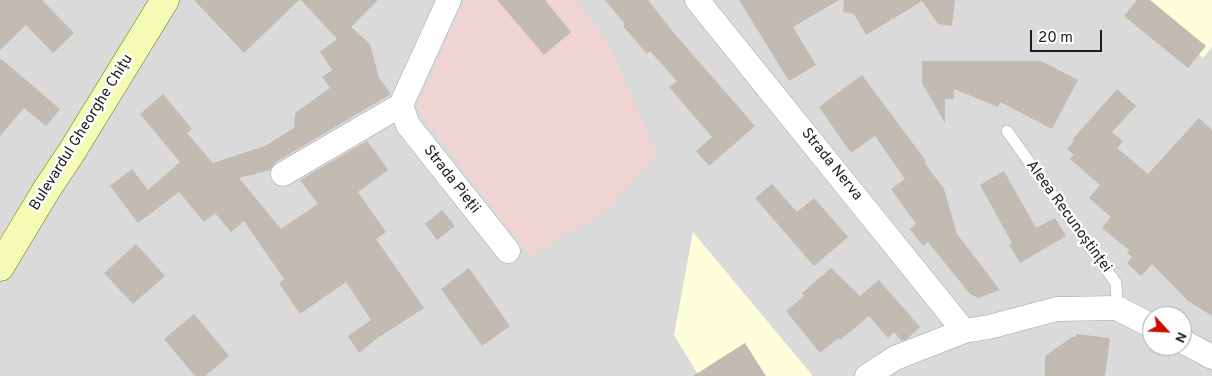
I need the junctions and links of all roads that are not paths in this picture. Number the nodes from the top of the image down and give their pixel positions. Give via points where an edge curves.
1 (165, 0) edge
2 (450, 0) edge
3 (697, 0) edge
4 (401, 105) junction
5 (1006, 131) dead end
6 (283, 174) dead end
7 (508, 251) dead end
8 (0, 267) edge
9 (1117, 308) junction
10 (1142, 321) edge
11 (964, 331) junction
12 (1192, 346) edge
13 (1212, 357) edge
14 (867, 376) edge

1 - 8 main road, Bulevardul Gheorghe Chițu
2 - 4 street
3 - 11 street, Strada Nerva
4 - 6 street
4 - 7 street, Strada Pieții via 408,125
5 - 9 lane, Aleea Recunoștinței via 1116,283
9 - 10 street
9 - 11 street via 1057,309
11 - 14 street via 895,358
12 - 13 street

